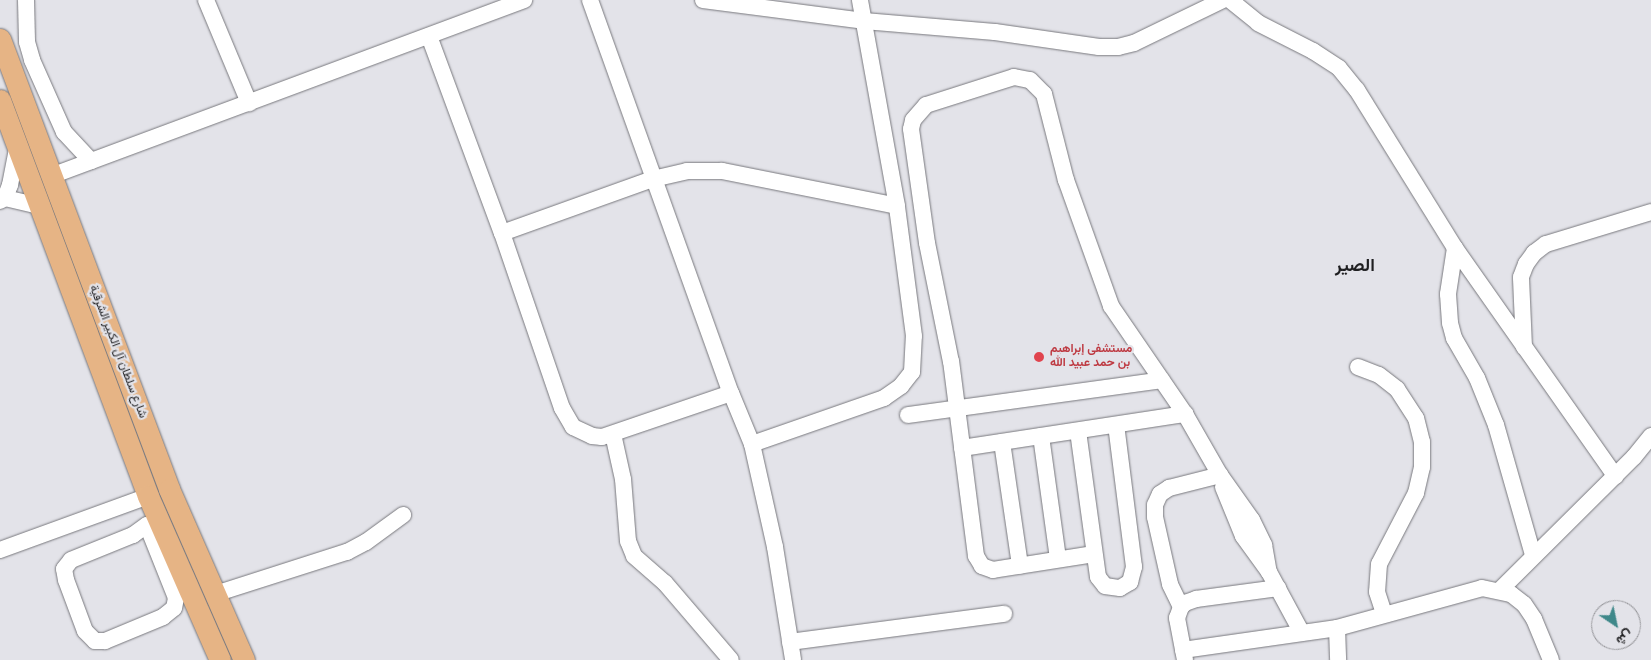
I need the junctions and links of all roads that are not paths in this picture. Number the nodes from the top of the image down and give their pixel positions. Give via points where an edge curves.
1 (26, 0) edge
2 (206, 0) edge
3 (524, 0) edge
4 (590, 0) edge
5 (703, 0) edge
6 (860, 0) edge
7 (1223, 0) edge
8 (1230, 0) edge
9 (864, 21) junction
10 (429, 36) junction
11 (0, 39) edge
12 (0, 100) edge
13 (249, 103) junction
14 (17, 145) junction
15 (92, 161) junction
16 (51, 176) junction
17 (653, 179) junction
18 (3, 200) edge
19 (40, 206) junction
20 (897, 206) junction
21 (1651, 212) edge
22 (502, 233) junction
23 (1455, 248) junction
24 (1524, 348) junction
25 (1358, 367) dead end
26 (1162, 380) junction
27 (731, 393) junction
28 (956, 408) junction
29 (1185, 414) junction
30 (908, 415) dead end
31 (1116, 425) junction
32 (1078, 430) junction
33 (613, 434) junction
34 (1041, 436) junction
35 (1651, 436) edge
36 (1002, 442) junction
37 (752, 444) junction
38 (962, 448) junction
39 (1220, 475) junction
40 (1615, 476) junction
41 (149, 509) junction
42 (403, 515) dead end
43 (0, 550) edge
44 (1094, 554) junction
45 (1533, 555) junction
46 (1058, 560) junction
47 (1020, 566) junction
48 (1278, 588) junction
49 (1499, 590) junction
50 (215, 594) junction
51 (1181, 607) junction
52 (1004, 614) dead end
53 (1384, 614) junction
54 (1337, 628) junction
55 (1302, 633) junction
56 (790, 642) junction
57 (1184, 655) edge
58 (220, 660) edge
59 (244, 660) edge
60 (731, 660) edge
61 (792, 660) edge
62 (1338, 660) edge
63 (1551, 660) edge

1 - 15 street via 27,42 32,60 64,132
2 - 13 street
3 - 10 street
4 - 17 street
5 - 9 street
6 - 9 street
7 - 9 street via 1157,34 1118,47
8 - 23 street via 1258,23 1339,68 1357,90
9 - 20 street
10 - 13 street
10 - 22 street
11 - 16 main road, شارع سلطان آل الكبير الشرقية
12 - 14 main road, شارع سلطان آل الكبير الشرقية
13 - 15 street
14 - 18 street via 14,172
14 - 19 main road, شارع سلطان آل الكبير الشرقية
15 - 16 street
16 - 50 main road, شارع سلطان آل الكبير الشرقية via 170,489
17 - 20 street via 687,171 722,171
17 - 22 street
17 - 27 street
18 - 19 street
19 - 41 main road, شارع سلطان آل الكبير الشرقية
20 - 37 street via 914,336 912,372 901,386 884,398
21 - 24 street via 1546,244 1534,253 1521,277
22 - 33 street via 566,418 572,427 592,436
23 - 24 street
23 - 45 street via 1448,294 1450,323 1454,338 1477,378 1496,425
24 - 40 street
25 - 53 street via 1379,375 1397,389 1416,418 1422,442 1422,467 1416,493 1379,564 1377,592
26 - 28 street
26 - 28 street via 1119,320 1105,294 1066,180 1044,94 1030,80 1014,77 926,106 913,120 911,129 926,243 947,340
26 - 29 street
27 - 33 street
27 - 37 street
28 - 30 street
28 - 38 street
29 - 31 street
29 - 39 street
31 - 32 street
31 - 44 street via 1134,567 1130,582 1120,588 1104,586 1098,577
32 - 34 street
32 - 44 street
33 - 60 street via 623,478 628,541 634,556 665,583
34 - 36 street
34 - 46 street
35 - 40 street
36 - 38 street
36 - 47 street
37 - 56 street via 775,547
38 - 47 street via 978,562 993,570
39 - 48 street via 1259,532 1269,572
39 - 51 street via 1169,488 1160,494 1155,504 1170,584
40 - 45 street
41 - 41 street via 133,535 71,560 64,569 85,631 95,641 168,615 174,608 176,598
41 - 43 street
41 - 58 main road, شارع سلطان آل الكبير الشرقية
42 - 50 street via 347,552
44 - 46 street
45 - 49 street
46 - 47 street
48 - 51 street via 1196,599
48 - 55 street
49 - 53 street via 1464,591
49 - 63 street via 1524,604
50 - 59 main road, شارع سلطان آل الكبير الشرقية
51 - 57 street via 1177,618
52 - 56 street
53 - 54 street
54 - 55 street
54 - 62 street
55 - 57 street
56 - 61 street

